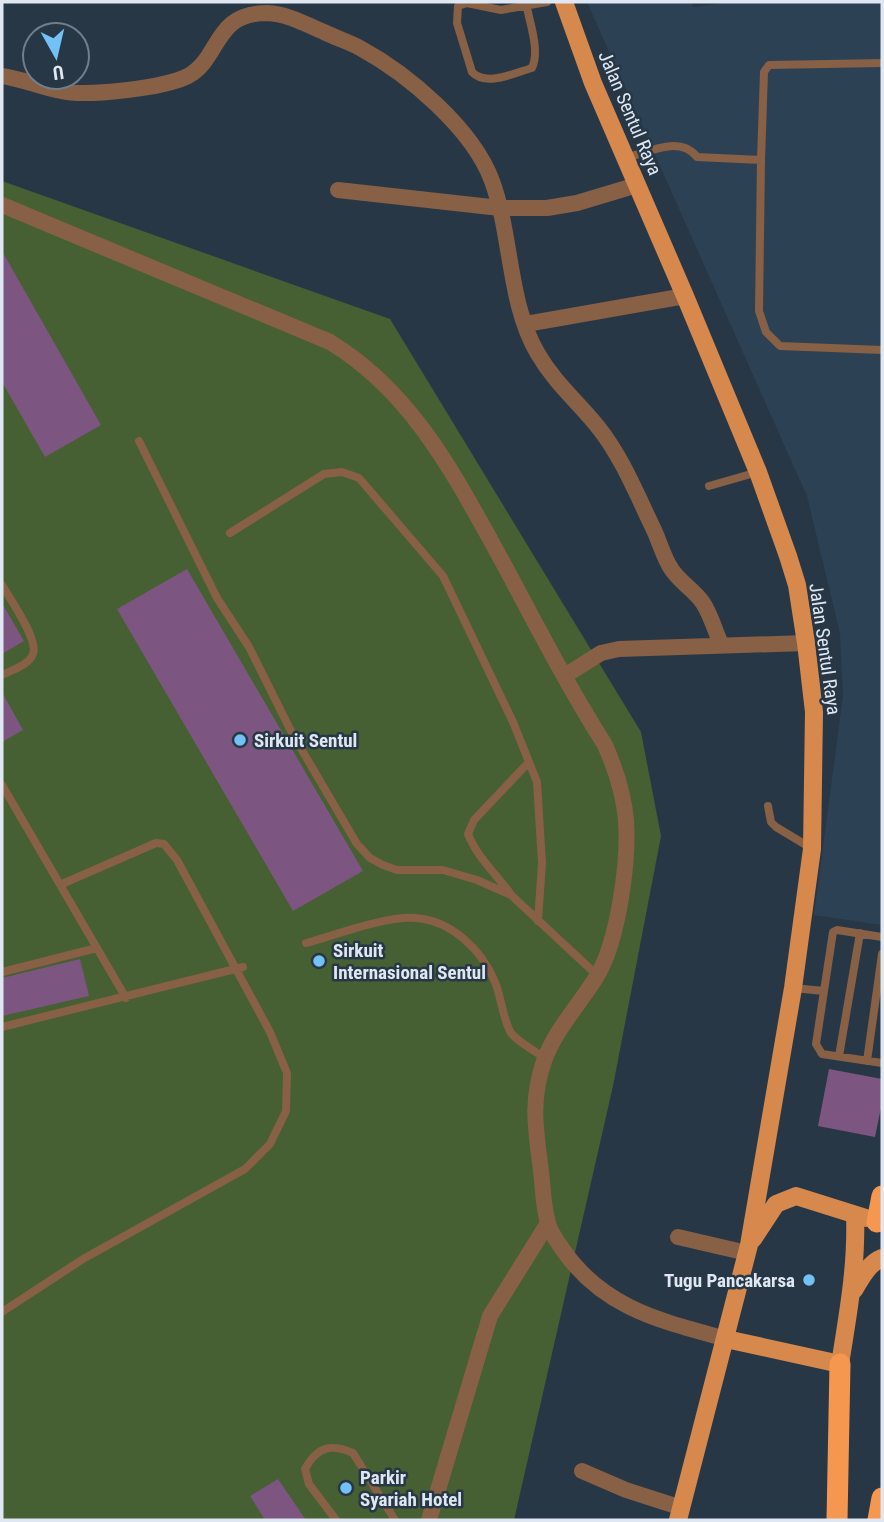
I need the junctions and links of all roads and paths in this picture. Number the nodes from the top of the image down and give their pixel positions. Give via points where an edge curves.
1 (547, 2) edge
2 (564, 2) edge
3 (527, 7) junction
4 (882, 63) edge
5 (2, 76) edge
6 (626, 158) junction
7 (761, 160) junction
8 (637, 185) junction
9 (338, 190) dead end
10 (2, 205) edge
11 (500, 208) junction
12 (685, 296) junction
13 (526, 324) junction
14 (882, 350) edge
15 (139, 441) dead end
16 (758, 472) junction
17 (709, 486) dead end
18 (230, 533) dead end
19 (2, 585) edge
20 (807, 643) junction
21 (721, 644) junction
22 (2, 675) edge
23 (566, 675) junction
24 (529, 762) junction
25 (2, 785) edge
26 (768, 806) dead end
27 (812, 849) junction
28 (62, 884) junction
29 (510, 895) junction
30 (538, 921) junction
31 (860, 933) junction
32 (882, 937) edge
33 (306, 943) dead end
34 (97, 948) junction
35 (882, 954) edge
36 (239, 968) junction
37 (2, 972) edge
38 (597, 976) junction
39 (793, 988) junction
40 (824, 991) junction
41 (126, 998) junction
42 (2, 1027) edge
43 (839, 1056) junction
44 (545, 1058) junction
45 (867, 1060) junction
46 (882, 1063) edge
47 (882, 1196) edge
48 (855, 1215) junction
49 (548, 1223) junction
50 (880, 1223) edge
51 (678, 1237) dead end
52 (748, 1249) junction
53 (882, 1258) edge
54 (851, 1297) junction
55 (2, 1312) edge
56 (726, 1339) junction
57 (840, 1364) junction
58 (582, 1471) dead end
59 (882, 1497) edge
60 (680, 1514) edge
61 (336, 1520) edge
62 (395, 1520) edge
63 (429, 1520) edge
64 (837, 1520) edge
65 (878, 1520) edge

1 - 3 lane
2 - 6 main road, Jalan Sentul Raya
3 - 3 lane via 501,10 458,5 457,23 477,78 488,80 532,68 535,52
4 - 7 lane via 769,65 764,72
5 - 11 street via 63,92 162,84 190,75 231,24 245,16 288,16 361,48 435,104 478,155
6 - 7 lane via 679,144 697,156
6 - 8 main road, Jalan Sentul Raya
7 - 14 lane via 759,311 766,332 780,346
8 - 11 street via 577,203
8 - 12 main road, Jalan Sentul Raya
9 - 11 street
10 - 23 street via 330,342 369,370 392,390 449,466
11 - 13 street
12 - 13 street
12 - 16 main road, Jalan Sentul Raya
13 - 21 street via 537,352 563,390 598,427 628,474 672,570 703,603
15 - 29 lane via 217,598 357,844 370,858 397,870 443,870
16 - 17 lane
16 - 20 main road, Jalan Sentul Raya via 797,585
18 - 24 lane via 324,474 342,472 359,478 443,576
19 - 22 lane via 32,638 34,650 21,667
20 - 21 street
20 - 27 main road, Jalan Sentul Raya via 815,748
21 - 23 street via 619,649 601,653
23 - 38 street via 617,771 626,823 620,905
24 - 29 lane via 474,820 468,834 474,850
24 - 30 lane via 537,782 542,863
25 - 28 lane
26 - 27 lane via 776,827
27 - 39 main road, Jalan Sentul Raya
28 - 34 lane
28 - 36 lane via 156,842 164,844
29 - 30 lane
30 - 38 lane
31 - 32 lane
31 - 40 lane via 833,932
31 - 43 lane
33 - 44 lane via 393,920 416,918 440,925 475,949 494,980 511,1033
34 - 37 lane
34 - 41 lane
35 - 45 lane
36 - 41 lane
36 - 55 lane via 287,1073 286,1111 270,1144 245,1169 83,1259
38 - 44 street
39 - 40 lane
39 - 52 main road, Jalan Sentul Raya
40 - 43 lane via 816,1044 822,1054
41 - 42 lane
43 - 45 lane
44 - 49 street via 535,1093
45 - 46 lane
47 - 50 highway
48 - 50 main road
48 - 52 main road via 796,1196 776,1204
48 - 54 main road
49 - 56 street via 571,1262 606,1294 654,1318
49 - 63 street via 490,1316
51 - 52 street
52 - 56 main road, Jalan Sentul Raya
53 - 54 main road via 862,1276
54 - 57 main road
56 - 57 main road
56 - 60 main road, Jalan Sentul Raya
57 - 64 highway
58 - 60 street
59 - 65 highway
61 - 62 lane via 309,1484 305,1469 313,1454 327,1448 353,1453

